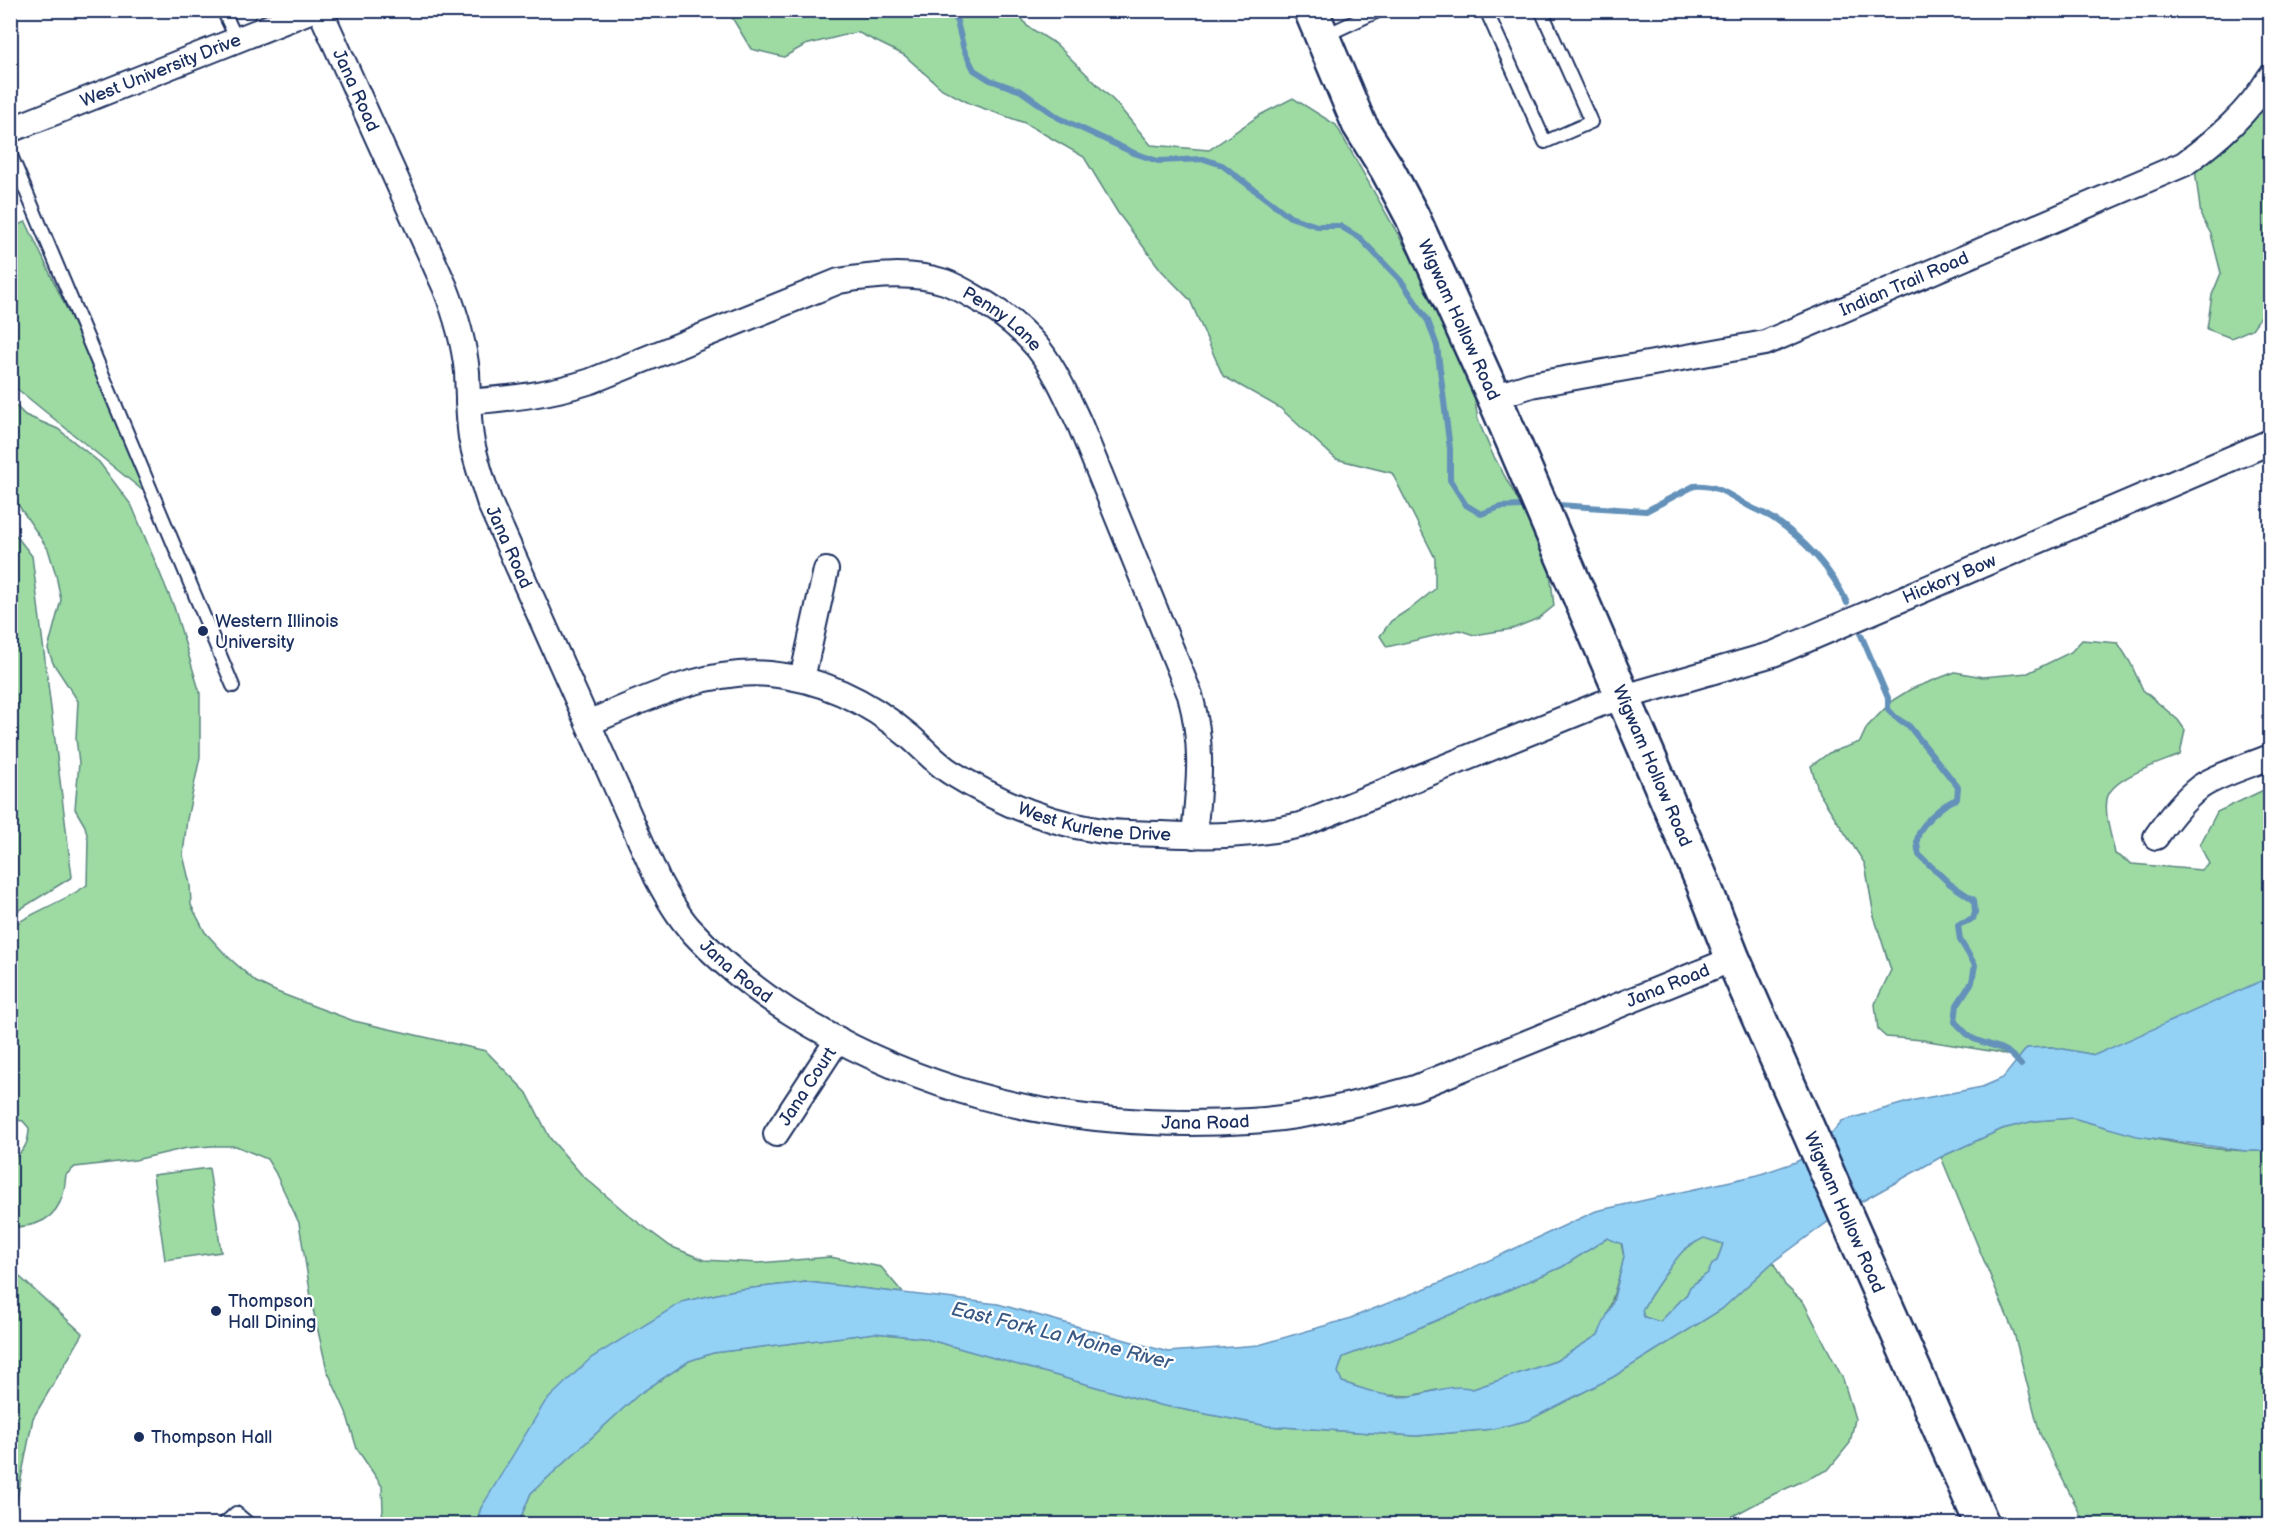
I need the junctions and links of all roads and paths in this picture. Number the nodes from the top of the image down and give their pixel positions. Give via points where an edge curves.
1 (223, 10) edge
2 (312, 10) edge
3 (320, 10) edge
4 (1380, 10) edge
5 (1486, 10) edge
6 (1541, 10) edge
7 (1317, 24) edge
8 (237, 40) junction
9 (2271, 77) edge
10 (10, 130) edge
11 (10, 153) edge
12 (1494, 397) junction
13 (468, 402) junction
14 (2271, 441) edge
15 (826, 570) dead end
16 (802, 679) junction
17 (233, 686) dead end
18 (1623, 699) junction
19 (588, 723) junction
20 (2271, 757) edge
21 (1194, 836) junction
22 (2156, 837) dead end
23 (1733, 959) junction
24 (838, 1039) junction
25 (776, 1134) dead end
26 (224, 1524) edge
27 (249, 1524) edge
28 (1982, 1524) edge

1 - 8 lane
2 - 8 street, West University Drive
3 - 13 street, Jana Road via 456,314 463,343
4 - 7 lane
5 - 6 lane via 1545,142 1591,123
7 - 12 street, Wigwam Hollow Road via 1359,124 1412,216
8 - 10 street, West University Drive
9 - 12 street, Indian Trail Road via 2238,119 2184,164 1766,343 1531,385
11 - 17 lane
12 - 18 street, Wigwam Hollow Road
13 - 19 street, Jana Road via 471,436 490,504
13 - 21 street, Penny Lane via 534,397 572,388 839,281 863,276 922,277 944,282 1003,314 1040,350 1062,387 1190,695 1200,748
14 - 18 street, Hickory Bow via 1773,654
15 - 16 street
16 - 19 street, West Kurlene Drive via 737,674 705,679 675,687
16 - 21 street, West Kurlene Drive via 842,692 876,711 951,772 1030,813 1100,831
18 - 21 street, West Kurlene Drive via 1600,704 1301,825 1248,835
18 - 23 street, Wigwam Hollow Road
19 - 24 street, Jana Road via 657,878 688,927 750,984
20 - 22 street via 2203,786 2184,800
23 - 24 street, Jana Road via 1414,1088 1364,1102 1250,1121 1161,1122 1047,1112 942,1083
23 - 28 street, Wigwam Hollow Road
24 - 25 street, Jana Court
26 - 27 lane via 236,1513

